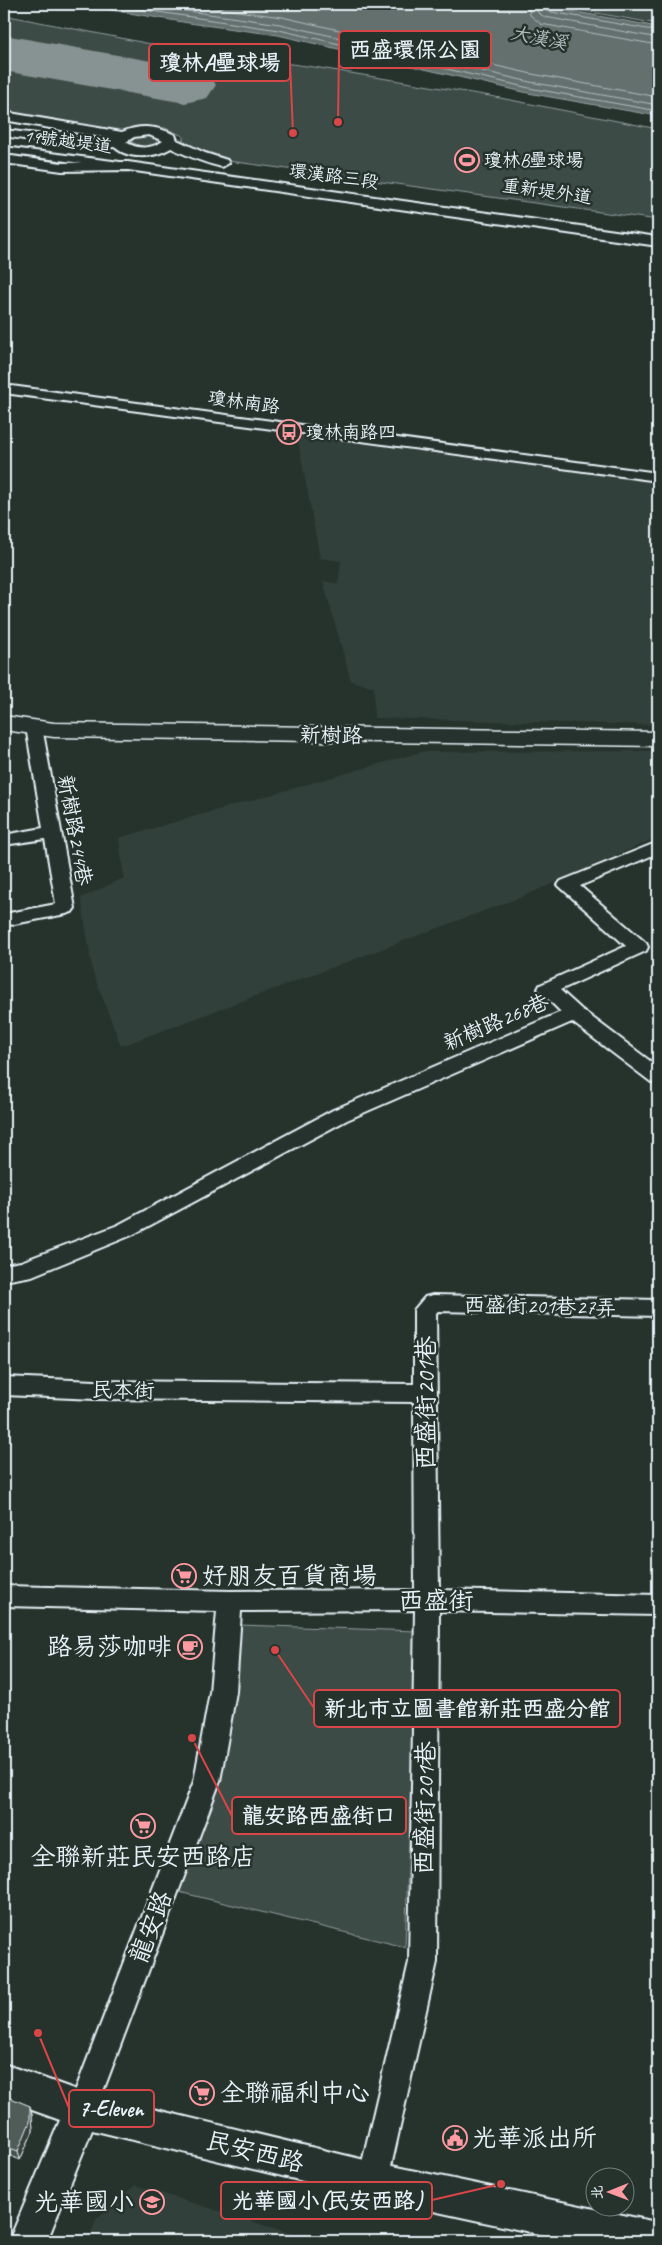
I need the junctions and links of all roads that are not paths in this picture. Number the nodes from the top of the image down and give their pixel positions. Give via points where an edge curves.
1 (4, 116) edge
2 (4, 133) edge
3 (121, 140) junction
4 (170, 142) junction
5 (4, 150) edge
6 (150, 152) junction
7 (4, 159) edge
8 (222, 163) junction
9 (241, 165) dead end
10 (128, 166) junction
11 (658, 242) edge
12 (4, 389) edge
13 (658, 477) edge
14 (4, 723) edge
15 (34, 727) junction
16 (658, 739) edge
17 (52, 832) junction
18 (4, 840) edge
19 (658, 847) edge
20 (4, 920) edge
21 (574, 1014) junction
22 (658, 1077) edge
23 (4, 1273) edge
24 (658, 1308) edge
25 (425, 1310) joint
26 (4, 1386) edge
27 (426, 1393) junction
28 (4, 1596) edge
29 (428, 1600) junction
30 (230, 1601) junction
31 (658, 1605) edge
32 (4, 2082) edge
33 (82, 2110) junction
34 (373, 2180) junction
35 (28, 2241) edge
36 (656, 2241) edge

1 - 3 street
2 - 3 street, 19號越堤道 via 96,144
3 - 4 street via 139,131 158,132 170,138
3 - 6 street via 130,150
4 - 6 street
4 - 8 street
5 - 10 street, 19號越堤道
6 - 8 street
7 - 10 street, 環漢路三段 via 62,168
8 - 9 street
10 - 11 street, 環漢路三段
12 - 13 street, 瓊林南路
14 - 15 main road, 新樹路
15 - 16 main road, 新樹路 via 140,732
15 - 17 street, 新樹路244巷
17 - 18 street
17 - 20 street, 新樹路244巷 via 66,908
19 - 21 street via 567,885 639,947 547,989
21 - 22 street, 新樹路268巷
21 - 23 street, 新樹路268巷 via 340,1115 125,1230 24,1270
24 - 25 street, 西盛街201巷27弄 via 433,1303
25 - 27 street, 西盛街201巷
26 - 27 street, 民本街
27 - 29 street, 西盛街201巷
28 - 30 street, 西盛街
29 - 30 street, 西盛街
29 - 31 street, 西盛街
29 - 34 street, 西盛街201巷 via 423,1962
30 - 33 street, 龍安路 via 223,1692 206,1780
32 - 33 street, 民安西路
33 - 34 street, 民安西路
33 - 35 street, 龍安路
34 - 36 street, 民安西路

